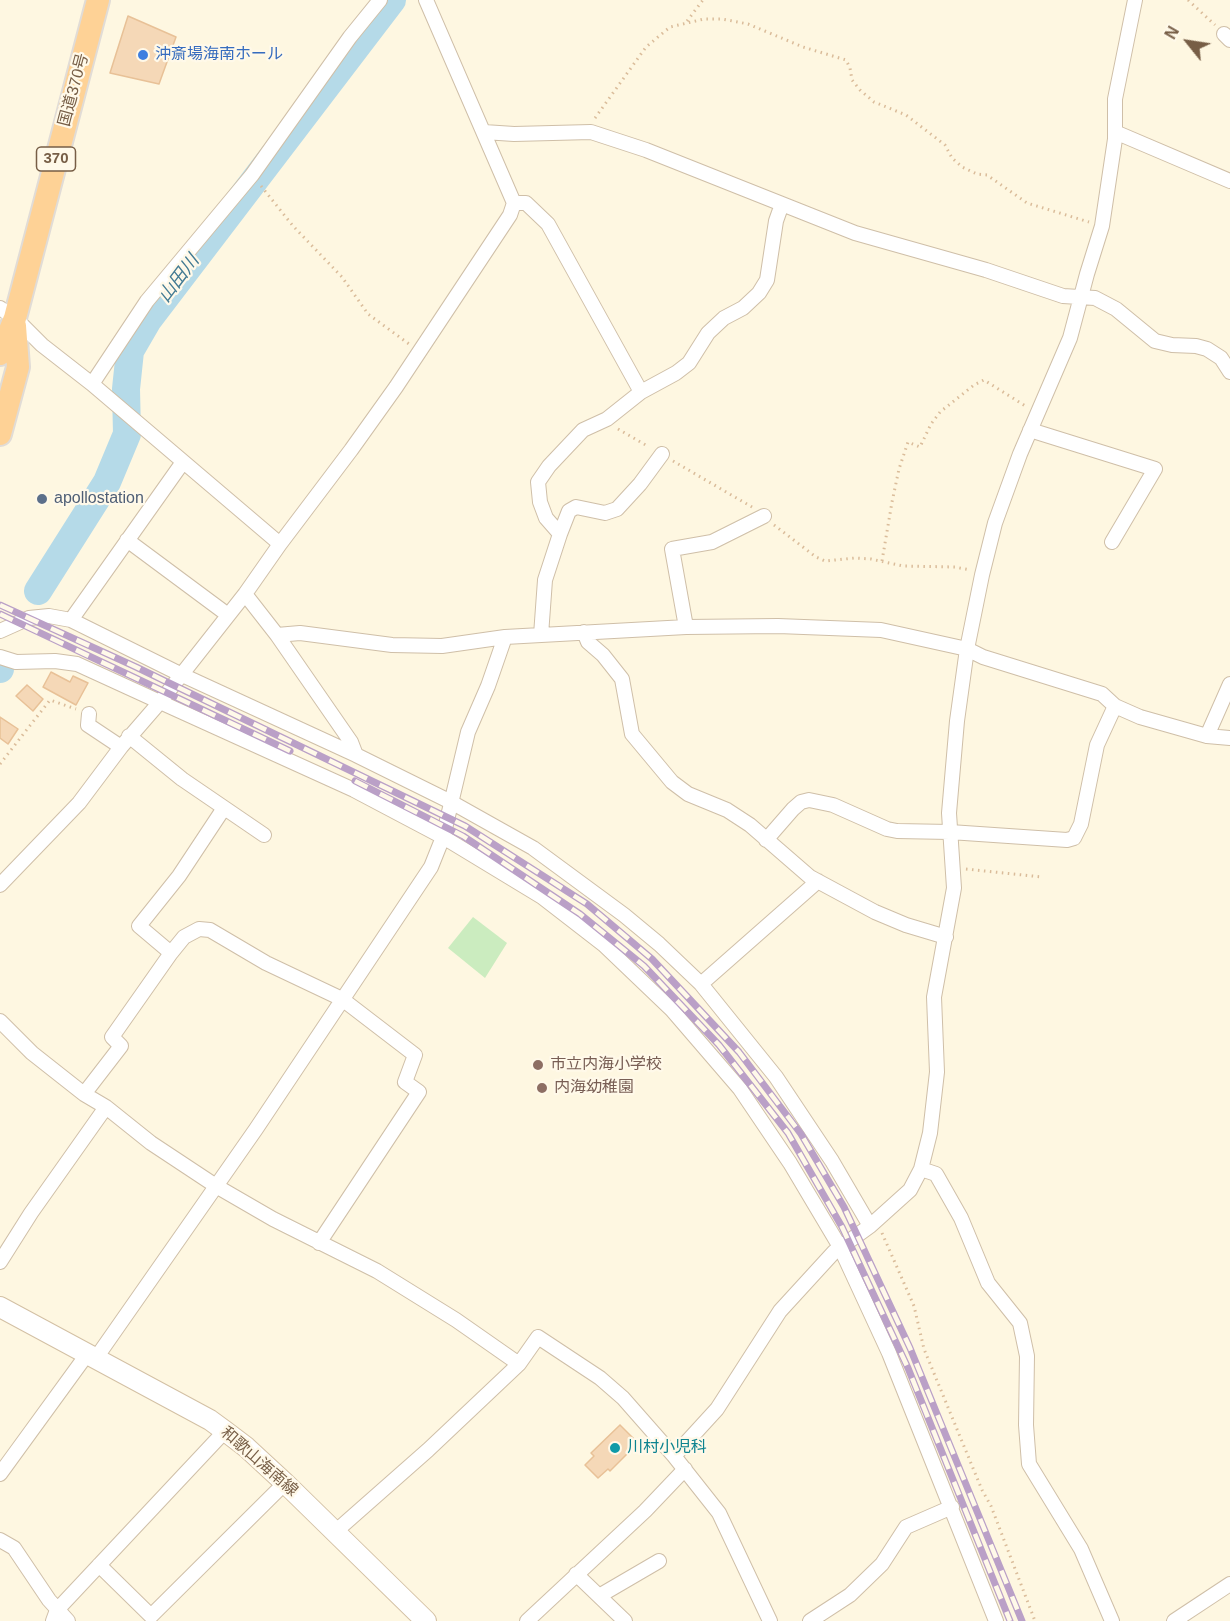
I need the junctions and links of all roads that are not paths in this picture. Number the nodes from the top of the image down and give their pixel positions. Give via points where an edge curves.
1 (98, 0) edge
2 (380, 0) edge
3 (426, 0) edge
4 (1134, 0) edge
5 (484, 132) junction
6 (1115, 132) junction
7 (1230, 181) edge
8 (514, 203) junction
9 (782, 204) junction
10 (1082, 297) junction
11 (7, 313) edge
12 (0, 354) edge
13 (1230, 372) edge
14 (92, 384) junction
15 (641, 392) junction
16 (1030, 430) junction
17 (0, 435) edge
18 (662, 454) road end
19 (183, 462) junction
20 (764, 516) road end
21 (560, 534) junction
22 (127, 540) junction
23 (1112, 542) dead end
24 (280, 544) junction
25 (244, 594) junction
26 (228, 615) junction
27 (71, 620) junction
28 (686, 627) junction
29 (0, 631) edge
30 (584, 632) junction
31 (277, 634) junction
32 (541, 635) junction
33 (505, 638) junction
34 (967, 649) junction
35 (0, 657) edge
36 (180, 674) junction
37 (1230, 684) edge
38 (160, 702) junction
39 (1115, 706) junction
40 (89, 714) road end
41 (1207, 736) junction
42 (1230, 738) edge
43 (125, 741) junction
44 (356, 755) junction
45 (451, 802) junction
46 (224, 808) junction
47 (950, 832) junction
48 (264, 835) dead end
49 (443, 837) junction
50 (766, 840) junction
51 (818, 881) junction
52 (0, 885) edge
53 (946, 937) junction
54 (171, 953) junction
55 (701, 984) junction
56 (342, 999) junction
57 (0, 1021) edge
58 (84, 1094) junction
59 (106, 1107) junction
60 (921, 1169) junction
61 (216, 1186) junction
62 (873, 1223) junction
63 (319, 1243) junction
64 (840, 1247) junction
65 (0, 1262) edge
66 (0, 1306) edge
67 (92, 1355) junction
68 (519, 1364) junction
69 (225, 1431) junction
70 (674, 1456) junction
71 (685, 1469) junction
72 (0, 1474) edge
73 (285, 1483) junction
74 (952, 1507) junction
75 (335, 1532) junction
76 (0, 1540) edge
77 (659, 1561) dead end
78 (99, 1565) junction
79 (576, 1574) junction
80 (1230, 1584) edge
81 (599, 1596) junction
82 (55, 1616) edge
83 (68, 1621) edge
84 (426, 1621) edge
85 (527, 1621) edge
86 (625, 1621) edge
87 (770, 1621) edge
88 (810, 1621) edge
89 (996, 1621) edge
90 (1112, 1621) edge
91 (1174, 1621) edge

1 - 11 highway, 国道370号 / 370
2 - 14 street via 252,175 147,301
3 - 5 street
4 - 6 street via 1116,99
5 - 8 street
5 - 9 street via 591,132
6 - 7 street
6 - 10 street via 1102,226
8 - 15 street via 526,203 548,224
8 - 24 street via 510,215 420,351
9 - 10 street via 855,233 1063,296
9 - 15 street via 767,280 759,292 708,333 689,363
10 - 13 street via 1095,298 1116,309 1155,341 1207,349 1221,358
10 - 16 street via 1070,338
11 - 12 highway, 国道370号 / 370
11 - 14 street
11 - 17 highway, 国道370号 / 370 via 18,367
14 - 19 street
15 - 21 street via 576,436 538,482 546,518
16 - 23 street via 1155,469
16 - 34 street via 995,523
18 - 21 street via 617,509 605,513 572,508
19 - 22 street
19 - 24 street
20 - 28 street via 712,542 672,549
21 - 32 street via 545,580
22 - 26 street
22 - 27 street
24 - 25 street
25 - 26 street
25 - 31 street
26 - 36 street
27 - 29 street via 28,618
27 - 36 street
28 - 30 street
28 - 34 street via 881,630
30 - 32 street
30 - 50 street via 588,642 622,679 632,734 672,782 688,794 727,810
31 - 33 street via 442,646
31 - 44 street via 351,741
32 - 33 street
33 - 45 street via 468,732
34 - 39 street via 1102,694
34 - 47 street via 957,721
35 - 38 street via 16,662 77,664
36 - 38 street
36 - 44 street
37 - 41 street
38 - 43 street
38 - 49 street via 354,790
39 - 41 street
39 - 47 street via 1097,745 1081,824 1074,838
40 - 43 street via 88,725
41 - 42 street
43 - 46 street
43 - 52 street via 79,803
44 - 45 street
45 - 49 street
45 - 55 street via 533,848 588,887
46 - 48 street
46 - 54 street via 179,876 139,926
47 - 50 street via 887,829 833,805 809,800 793,809
47 - 53 street via 954,888
49 - 56 street via 431,867
49 - 64 street via 542,897 604,945 672,1010 740,1089
50 - 51 street
51 - 53 street via 875,912
51 - 55 street
53 - 60 street via 934,997 937,1072
54 - 56 street via 184,937 199,929 210,930 266,963
54 - 58 street via 112,1037 121,1046
55 - 62 street via 776,1077
56 - 61 street
56 - 63 street via 415,1055 405,1082 419,1092
57 - 58 street via 32,1053
58 - 59 street
59 - 61 street
59 - 65 street
60 - 62 street via 910,1190
60 - 90 street via 936,1174 988,1283 1020,1323 1027,1356 1029,1464 1081,1549
61 - 63 street
61 - 67 street
62 - 64 street
63 - 68 street via 377,1271
64 - 70 street via 780,1311 717,1409
64 - 74 street via 890,1353
66 - 67 main road, 和歌山海南線
67 - 69 main road, 和歌山海南線
67 - 72 street
68 - 70 street via 538,1337 623,1398
68 - 75 street
69 - 73 main road, 和歌山海南線
69 - 78 street
70 - 71 street
71 - 79 street
71 - 87 street via 719,1513
73 - 75 main road, 和歌山海南線
73 - 78 street via 151,1616
74 - 88 street via 906,1527 882,1564 850,1595
74 - 89 street
75 - 84 main road, 和歌山海南線
76 - 82 street via 14,1548
77 - 81 street
78 - 82 street
79 - 81 street
79 - 85 street
80 - 91 street
81 - 86 street
82 - 83 street

